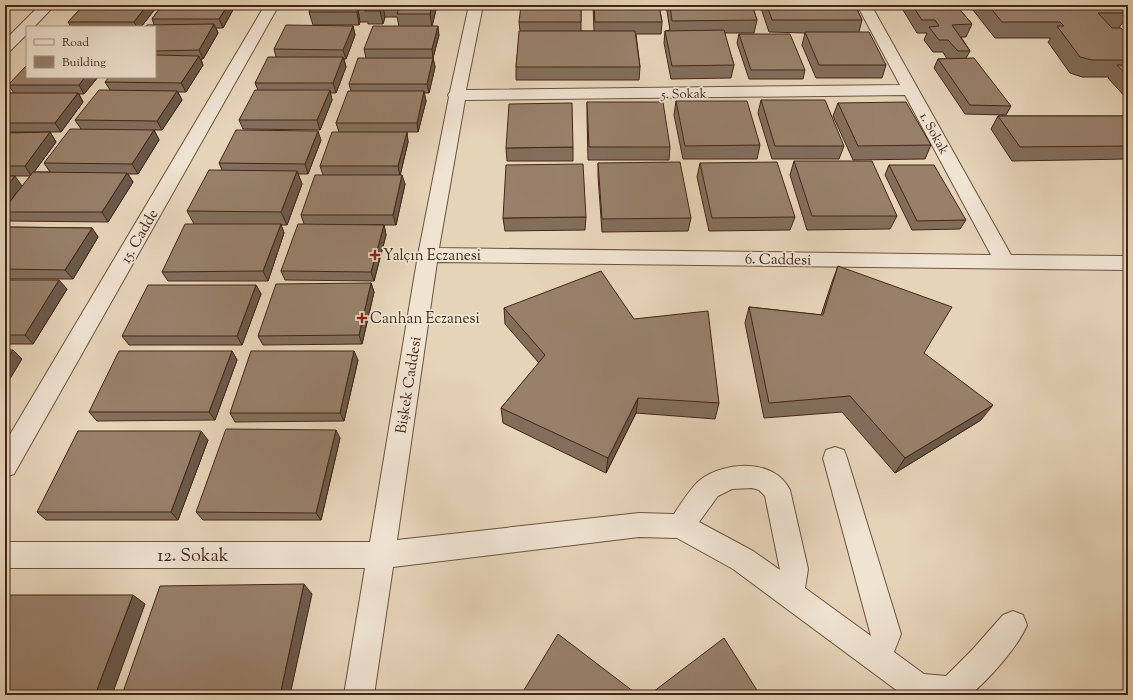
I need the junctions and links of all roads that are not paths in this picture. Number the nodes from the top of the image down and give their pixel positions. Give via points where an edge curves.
1 (48, 5) edge
2 (272, 5) edge
3 (476, 5) edge
4 (864, 5) edge
5 (27, 26) edge
6 (26, 27) edge
7 (5, 48) edge
8 (911, 90) junction
9 (456, 95) junction
10 (428, 255) junction
11 (1005, 262) junction
12 (1128, 263) edge
13 (835, 458) dead end
14 (5, 466) edge
15 (680, 526) junction
16 (5, 555) edge
17 (382, 555) junction
18 (790, 594) junction
19 (1013, 625) dead end
20 (877, 658) junction
21 (359, 695) edge

1 - 5 street
2 - 14 street, 15. Cadde
3 - 9 street, Bişkek Caddesi
4 - 8 street, 1. Sokak
6 - 7 street
8 - 9 street, 5. Sokak
8 - 11 street, 1. Sokak
9 - 10 street, Bişkek Caddesi
10 - 11 street, 6. Caddesi
10 - 17 street, Bişkek Caddesi
11 - 12 street, 6. Caddesi
13 - 20 street via 886,634
15 - 17 street, 12. Sokak via 638,525
15 - 18 street via 742,560
15 - 18 street via 709,488 729,478 752,477 767,481 777,490 794,569
16 - 17 street, 12. Sokak
17 - 21 street, Bişkek Caddesi
18 - 20 street
19 - 20 street via 959,686 951,690 930,691 917,687

